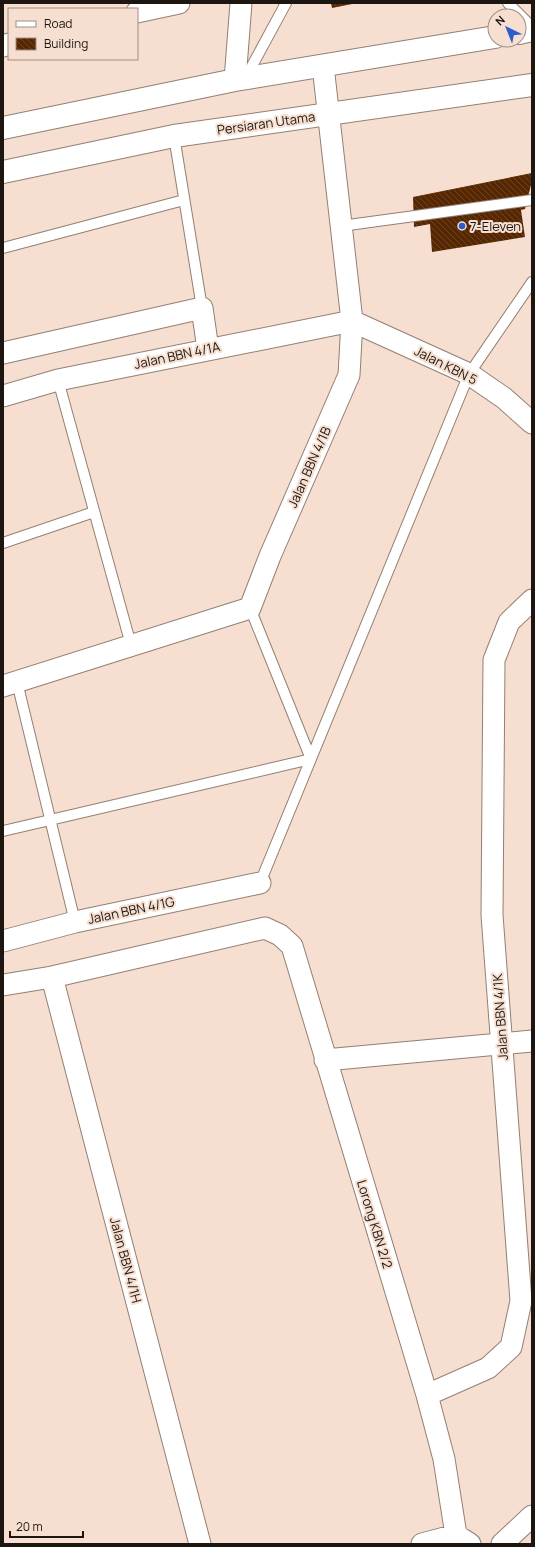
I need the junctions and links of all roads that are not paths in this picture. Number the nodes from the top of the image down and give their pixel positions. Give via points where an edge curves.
1 (179, 3) edge
2 (241, 3) edge
3 (286, 3) edge
4 (508, 3) edge
5 (138, 12) edge
6 (532, 26) edge
7 (487, 38) edge
8 (323, 66) junction
9 (240, 79) junction
10 (532, 85) edge
11 (328, 114) junction
12 (3, 128) edge
13 (174, 136) junction
14 (3, 172) edge
15 (184, 200) junction
16 (532, 200) edge
17 (341, 226) junction
18 (3, 248) edge
19 (532, 282) edge
20 (202, 308) junction
21 (352, 320) junction
22 (208, 349) junction
23 (3, 353) edge
24 (469, 374) junction
25 (58, 380) junction
26 (3, 396) edge
27 (532, 423) edge
28 (94, 512) junction
29 (3, 543) edge
30 (532, 600) edge
31 (250, 608) junction
32 (131, 646) junction
33 (10, 684) edge
34 (311, 759) junction
35 (50, 820) junction
36 (3, 832) edge
37 (260, 883) joint
38 (74, 922) junction
39 (3, 941) edge
40 (52, 977) junction
41 (3, 985) edge
42 (532, 1041) edge
43 (502, 1043) junction
44 (326, 1060) junction
45 (427, 1395) junction
46 (532, 1516) edge
47 (463, 1540) edge
48 (200, 1544) edge
49 (422, 1544) edge
50 (502, 1544) edge

1 - 5 street
2 - 9 street
3 - 9 lane
4 - 6 lane
7 - 8 main road
8 - 9 main road
8 - 11 street, Jalan BBN 4/1B
9 - 12 main road
10 - 11 main road, Persiaran Utama
11 - 13 main road, Persiaran Utama
11 - 17 street, Jalan BBN 4/1B
13 - 14 main road, Persiaran Utama
13 - 15 lane
15 - 18 lane
15 - 20 lane
16 - 17 lane
17 - 21 street, Jalan BBN 4/1B
19 - 24 lane
20 - 22 street
20 - 23 street
21 - 22 street, Jalan BBN 4/1A
21 - 24 street, Jalan KBN 5
21 - 31 street, Jalan BBN 4/1B via 349,375
22 - 25 street, Jalan BBN 4/1A
24 - 27 street, Jalan KBN 5 via 504,398
24 - 34 lane
25 - 26 street, Jalan BBN 4/1A
25 - 28 lane
28 - 29 lane
28 - 32 lane
30 - 43 street, Jalan BBN 4/1K via 509,622 494,660 492,915
31 - 32 street
31 - 34 lane
32 - 33 street
33 - 35 lane
34 - 35 lane
34 - 37 lane
35 - 36 lane
35 - 38 lane
37 - 38 street, Jalan BBN 4/1G
38 - 39 street, Jalan BBN 4/1G
40 - 41 street
40 - 44 street, Lorong KBN 2/2 via 265,928 280,935 292,946
40 - 48 street, Jalan BBN 4/1H
42 - 43 street
43 - 44 street
43 - 45 street, Jalan BBN 4/1K via 521,1301 511,1346 488,1368
44 - 45 street, Lorong KBN 2/2
45 - 47 street, Lorong KBN 2/2
46 - 50 street
47 - 49 street

